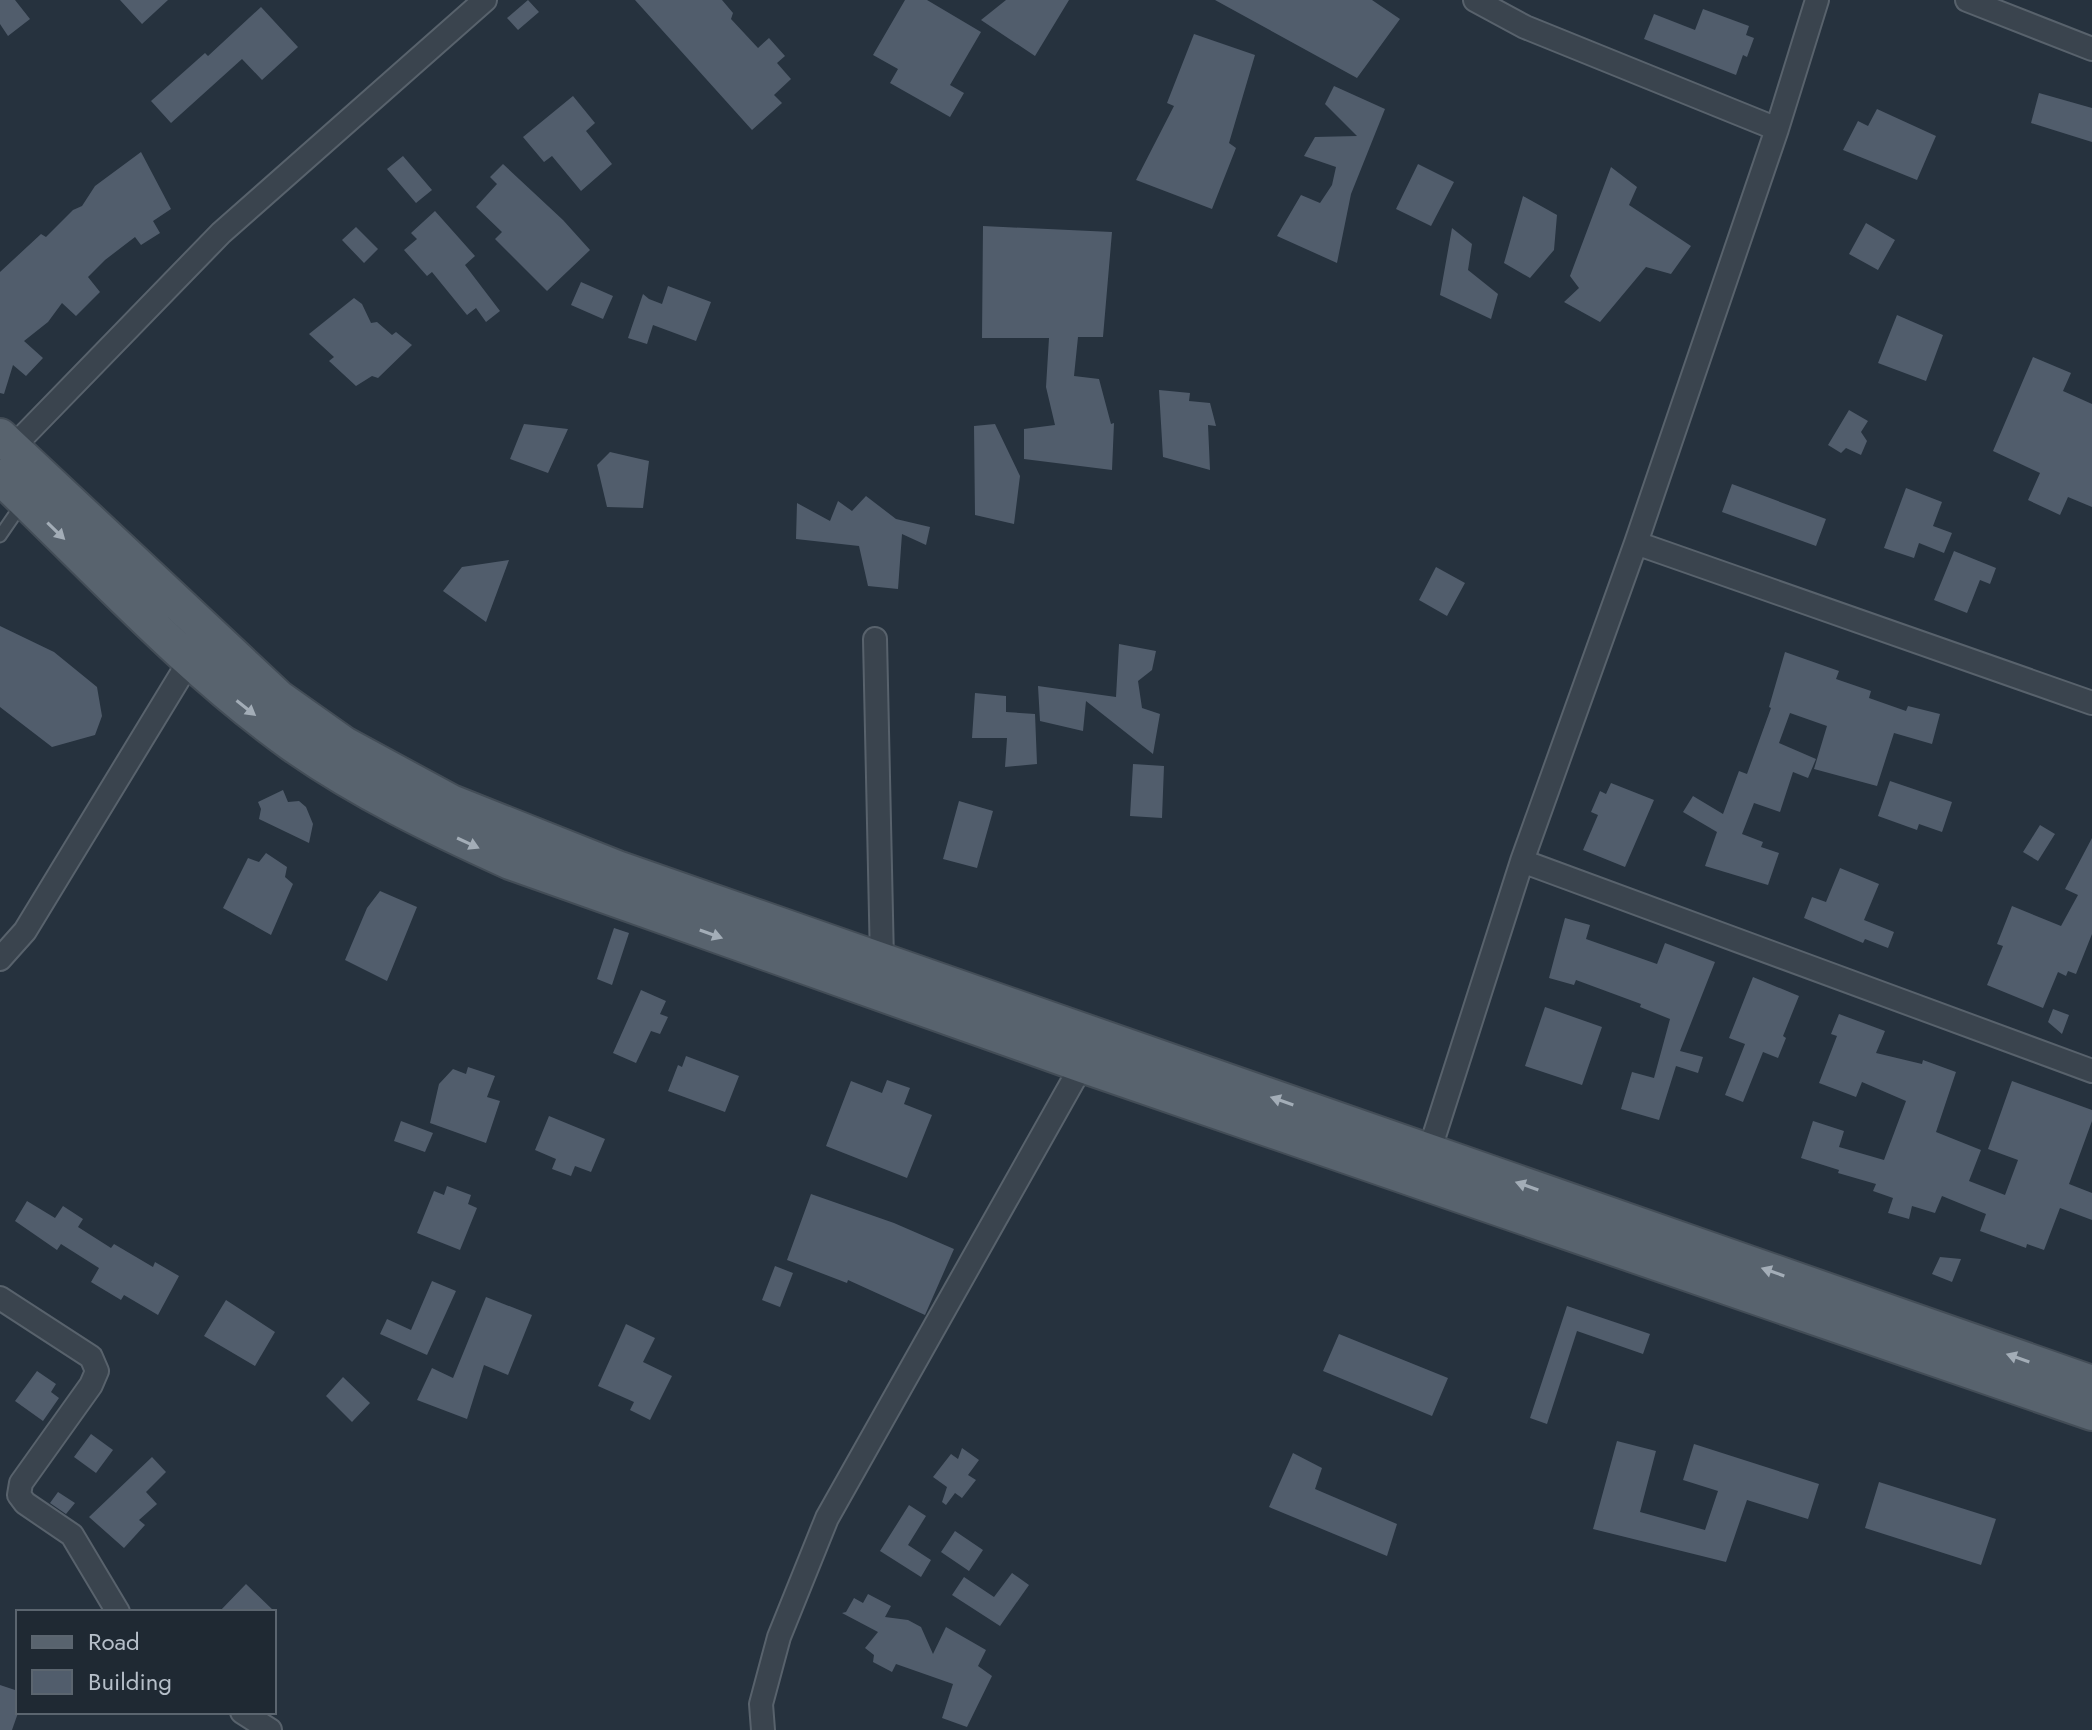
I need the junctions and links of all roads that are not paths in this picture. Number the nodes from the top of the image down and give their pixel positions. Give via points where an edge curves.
1 (485, 0) edge
2 (1475, 0) edge
3 (1817, 0) edge
4 (1967, 0) edge
5 (2092, 49) edge
6 (1777, 129) junction
7 (9, 465) edge
8 (0, 536) edge
9 (1636, 543) junction
10 (875, 639) dead end
11 (190, 660) junction
12 (2092, 703) edge
13 (1522, 861) junction
14 (0, 959) edge
15 (878, 976) junction
16 (1082, 1065) junction
17 (2092, 1071) edge
18 (1429, 1152) junction
19 (0, 1298) edge
20 (2092, 1383) edge
21 (2092, 1413) edge
22 (117, 1610) edge
23 (245, 1714) edge
24 (270, 1730) edge
25 (763, 1730) edge

1 - 7 street via 221,233
2 - 6 street via 1525,27
3 - 6 street
4 - 5 street
6 - 9 street
7 - 8 lane
7 -> 11 main road
7 - 15 main road via 279,698 344,744 451,802
9 - 12 street
9 - 13 street
10 - 15 street
11 - 14 street via 25,931
11 -> 15 main road via 291,744 355,785 510,862
13 - 17 street
13 - 18 street
15 - 16 main road
18 -> 15 main road
16 - 21 main road
16 - 25 street via 827,1518 779,1637 761,1704
20 -> 18 main road
19 - 22 street via 91,1357 97,1371 21,1483 19,1495 72,1535
23 - 24 street

